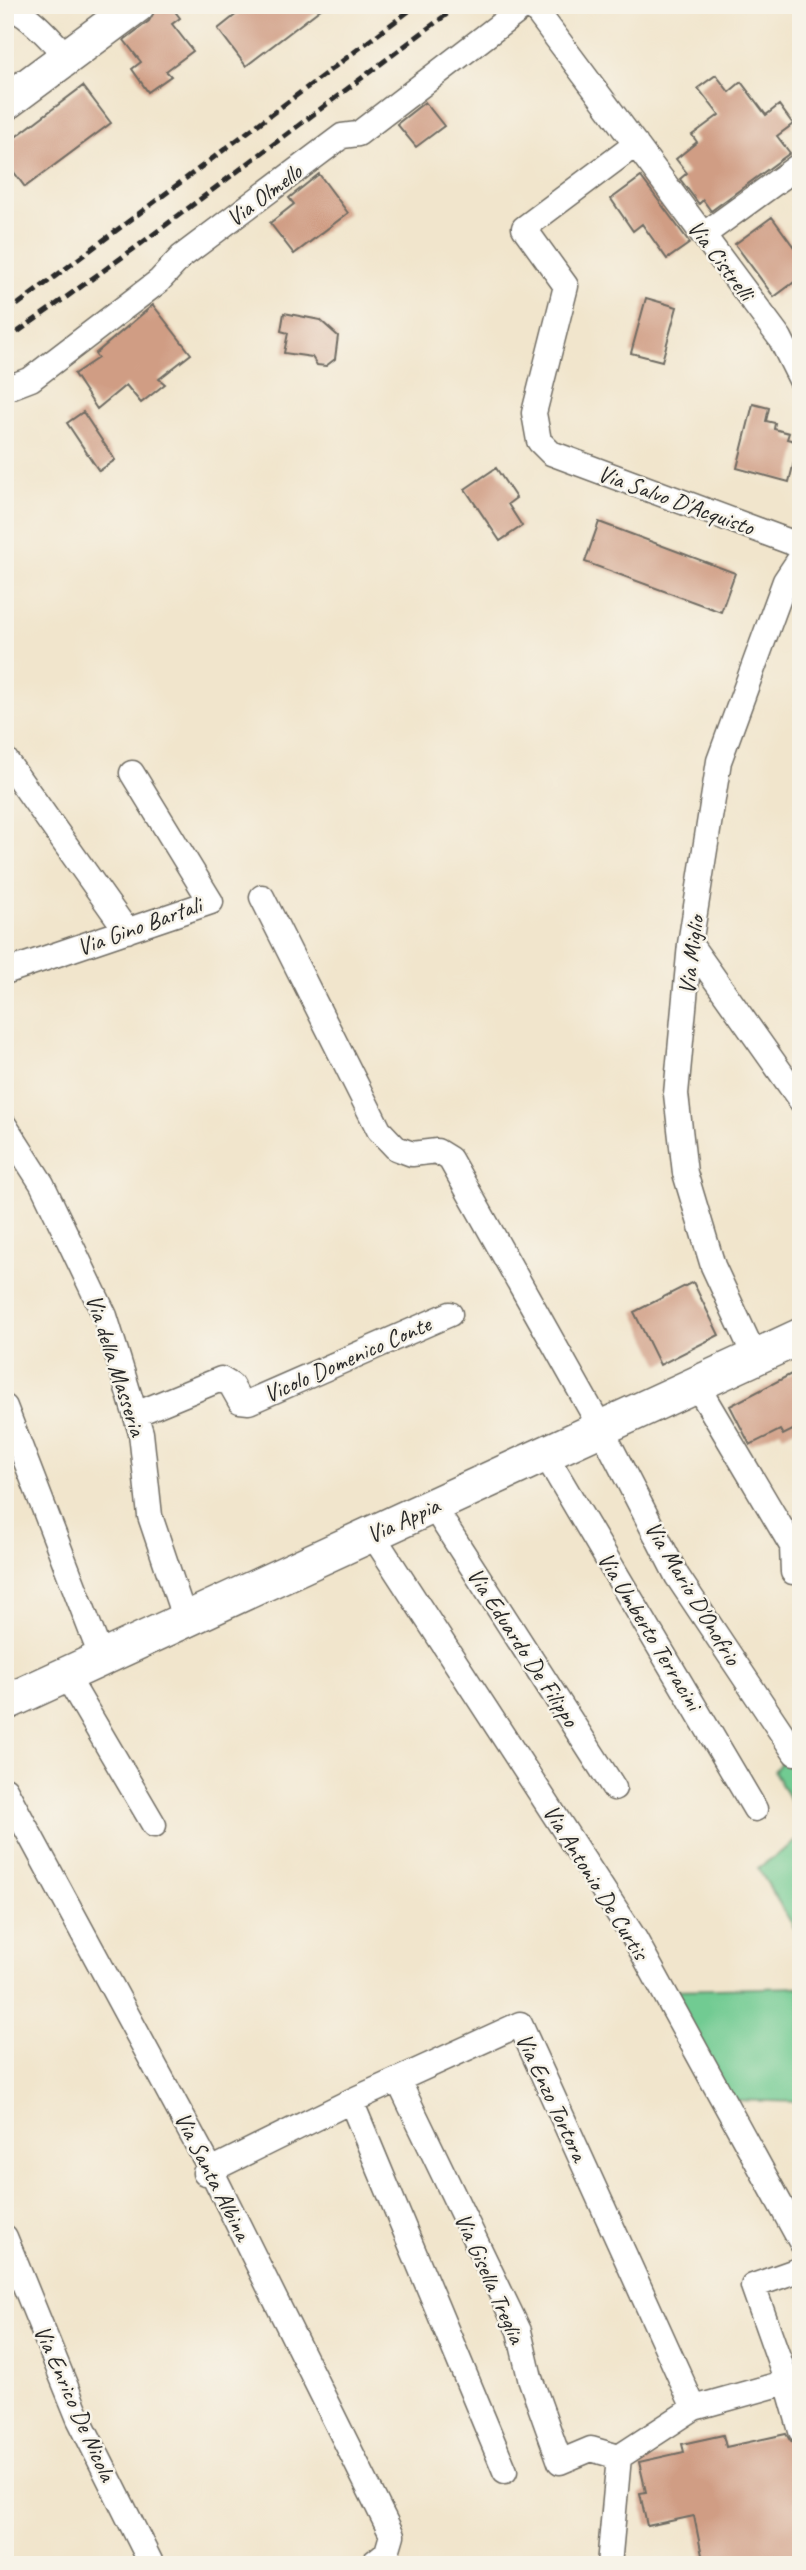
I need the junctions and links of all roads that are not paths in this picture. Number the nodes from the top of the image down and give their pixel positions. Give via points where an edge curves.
1 (137, 5) edge
2 (526, 5) edge
3 (532, 5) edge
4 (5, 8) edge
5 (67, 57) junction
6 (5, 103) edge
7 (636, 144) junction
8 (801, 164) edge
9 (703, 235) junction
10 (801, 380) edge
11 (5, 389) edge
12 (801, 546) edge
13 (801, 557) edge
14 (5, 759) edge
15 (132, 773) dead end
16 (262, 897) dead end
17 (127, 931) junction
18 (690, 944) junction
19 (5, 972) edge
20 (801, 1101) edge
21 (5, 1126) edge
22 (450, 1314) dead end
23 (801, 1336) edge
24 (755, 1357) junction
25 (696, 1384) junction
26 (5, 1407) edge
27 (135, 1414) junction
28 (601, 1428) junction
29 (545, 1454) junction
30 (433, 1506) junction
31 (372, 1534) junction
32 (793, 1572) dead end
33 (185, 1620) junction
34 (102, 1659) junction
35 (66, 1675) junction
36 (5, 1703) edge
37 (795, 1753) dead end
38 (614, 1788) dead end
39 (5, 1789) edge
40 (755, 1809) dead end
41 (154, 1825) dead end
42 (398, 2080) junction
43 (351, 2101) junction
44 (208, 2172) junction
45 (5, 2238) edge
46 (801, 2242) edge
47 (801, 2270) edge
48 (787, 2382) junction
49 (694, 2409) junction
50 (801, 2431) edge
51 (619, 2457) junction
52 (505, 2471) dead end
53 (152, 2565) edge
54 (371, 2565) edge
55 (609, 2565) edge

1 - 5 main road
2 - 11 street, Via Olmello via 358,134 342,136 181,257 159,281 31,379
3 - 7 street, Via Cistrelli
4 - 5 street via 38,27
5 - 6 main road
7 - 9 street, Via Cistrelli
7 - 12 street, Via Salvo D'Acquisto via 524,228 566,286 534,413 539,441 551,453
8 - 9 street
9 - 10 street, Via Cistrelli via 780,338
13 - 18 street, Via Miglio via 785,581 719,761
14 - 17 street
15 - 17 street, Via Gino Bartali via 211,902
16 - 28 street, Via Mario D'Onofrio via 379,1129 396,1148 412,1154 438,1151 450,1158
17 - 19 street, Via Gino Bartali
18 - 20 street
18 - 24 street, Via Miglio via 676,1094 685,1173 713,1266
21 - 27 street, Via della Masseria via 42,1184 105,1316
22 - 27 street, Vicolo Domenico Conte via 249,1402 240,1401 231,1385 221,1379
23 - 24 main road, Via Appia
24 - 25 main road, Via Appia
25 - 28 main road, Via Appia
25 - 32 street via 792,1546
26 - 34 street
27 - 33 street, Via della Masseria via 150,1516
28 - 29 main road, Via Appia
28 - 37 street, Via Mario D'Onofrio via 677,1576
29 - 30 main road, Via Appia
29 - 40 street, Via Umberto Terracini
30 - 31 main road, Via Appia
30 - 38 street, Via Eduardo De Filippo
31 - 33 main road, Via Appia
31 - 46 street, Via Antonio De Curtis via 635,1939
33 - 34 main road, Via Appia
34 - 35 main road, Via Appia
35 - 36 main road, Via Appia
35 - 41 street
39 - 44 street, Via Santa Albina
42 - 43 street, Via Enzo Tortora
42 - 49 street, Via Enzo Tortora via 520,2024
42 - 51 street, Via Gisella Treglia via 519,2331 530,2378 560,2462 591,2449
43 - 44 street, Via Enzo Tortora
43 - 52 street
44 - 54 street, Via Santa Albina via 392,2535 387,2552
45 - 53 street, Via Enrico De Nicola via 79,2419
47 - 48 street via 753,2286
48 - 49 street
48 - 50 street
49 - 51 street
51 - 55 street

